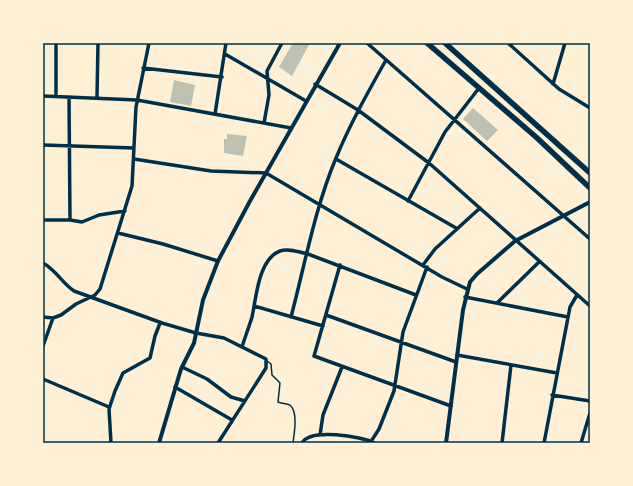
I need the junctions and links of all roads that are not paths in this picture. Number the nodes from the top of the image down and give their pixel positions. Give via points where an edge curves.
1 (56, 43) edge
2 (98, 43) edge
3 (149, 43) edge
4 (226, 43) edge
5 (282, 43) edge
6 (340, 43) edge
7 (367, 43) edge
8 (427, 43) edge
9 (445, 43) edge
10 (508, 43) edge
11 (516, 43) edge
12 (565, 43) edge
13 (514, 48) junction
14 (225, 54) junction
15 (386, 60) junction
16 (143, 68) junction
17 (222, 77) junction
18 (267, 78) junction
19 (316, 84) junction
20 (553, 84) junction
21 (478, 88) junction
22 (43, 96) edge
23 (56, 96) junction
24 (68, 97) junction
25 (98, 97) junction
26 (137, 100) junction
27 (306, 101) junction
28 (590, 108) edge
29 (358, 110) junction
30 (215, 114) junction
31 (454, 119) junction
32 (264, 123) junction
33 (291, 128) junction
34 (43, 145) edge
35 (69, 146) junction
36 (134, 148) junction
37 (134, 159) junction
38 (336, 159) junction
39 (429, 163) junction
40 (590, 172) edge
41 (266, 173) junction
42 (590, 188) edge
43 (408, 200) junction
44 (590, 202) edge
45 (320, 205) junction
46 (480, 208) junction
47 (125, 211) junction
48 (564, 216) junction
49 (43, 220) edge
50 (70, 220) junction
51 (456, 228) junction
52 (118, 233) junction
53 (590, 239) edge
54 (515, 241) junction
55 (308, 254) junction
56 (218, 261) junction
57 (43, 262) edge
58 (539, 262) junction
59 (340, 265) junction
60 (423, 265) junction
61 (427, 267) junction
62 (467, 289) junction
63 (416, 295) junction
64 (577, 295) junction
65 (465, 297) junction
66 (90, 298) junction
67 (497, 303) junction
68 (254, 306) junction
69 (590, 306) edge
70 (326, 315) junction
71 (43, 317) edge
72 (291, 317) junction
73 (568, 317) junction
74 (53, 318) junction
75 (160, 323) junction
76 (323, 326) junction
77 (196, 334) junction
78 (401, 342) junction
79 (43, 346) edge
80 (242, 347) junction
81 (457, 355) junction
82 (267, 361) junction
83 (456, 362) junction
84 (511, 365) junction
85 (182, 367) junction
86 (342, 367) junction
87 (557, 373) junction
88 (43, 379) edge
89 (395, 386) junction
90 (175, 387) junction
91 (552, 395) junction
92 (245, 401) junction
93 (590, 401) edge
94 (450, 406) junction
95 (109, 407) junction
96 (590, 413) edge
97 (232, 420) junction
98 (320, 435) junction
99 (372, 442) edge
100 (111, 443) edge
101 (159, 443) edge
102 (218, 443) edge
103 (293, 443) edge
104 (302, 443) edge
105 (446, 443) edge
106 (502, 443) edge
107 (544, 443) edge
108 (581, 443) edge

1 - 23 street
2 - 25 street
3 - 16 street
4 - 14 street
5 - 18 street via 269,67
6 - 19 street
7 - 15 street
8 - 21 highway
9 - 40 highway
10 - 13 street
11 - 13 street
12 - 20 street
13 - 20 street
14 - 17 street
14 - 18 street
15 - 29 street
15 - 31 street
16 - 17 street
16 - 26 street
17 - 30 street
18 - 27 street
18 - 32 street via 269,95
19 - 27 street
19 - 29 street
20 - 28 street
21 - 31 street
21 - 42 highway
22 - 23 street
23 - 24 street
24 - 25 street
24 - 35 street
25 - 26 street
26 - 30 street
26 - 36 street
27 - 33 street
29 - 38 street
29 - 39 street
30 - 32 street
31 - 39 street
31 - 48 street
32 - 33 street
33 - 41 street
34 - 35 street
35 - 36 street
35 - 50 street
36 - 37 street
37 - 41 street via 211,171
37 - 47 street via 132,186
38 - 43 street
38 - 45 street
39 - 43 street
39 - 46 street
41 - 45 street
41 - 56 street
43 - 51 street
44 - 48 street
45 - 55 street
45 - 60 street
46 - 51 street
46 - 54 street
47 - 50 street via 99,215 86,222
47 - 52 street
48 - 53 street
48 - 54 street
49 - 50 street
51 - 60 street via 429,255
52 - 56 street
52 - 66 street via 100,289
54 - 58 street
54 - 62 street via 477,274
55 - 59 street
55 - 68 street via 285,250 273,256 259,280
55 - 72 street
56 - 77 street via 203,300
57 - 66 street via 57,273 68,287
58 - 64 street
58 - 67 street
59 - 63 street
59 - 70 street
60 - 61 street
61 - 62 street
61 - 63 street
62 - 65 street
63 - 78 street
64 - 69 street
64 - 73 street via 571,304
65 - 67 street
65 - 81 street
66 - 74 street
66 - 75 street
67 - 73 street
68 - 72 street
68 - 80 street
70 - 76 street
70 - 78 street
71 - 74 street
72 - 76 street
73 - 87 street
74 - 79 street
75 - 77 street
75 - 95 street via 150,358 123,373
76 - 86 street via 314,356
77 - 80 street via 224,338
77 - 85 street
78 - 83 street
78 - 89 street
80 - 82 street
81 - 83 street
81 - 84 street
82 - 92 street via 266,368
82 - 103 lane via 271,364 272,374 280,383 278,402 292,408
83 - 94 street
84 - 87 street
84 - 106 street
85 - 90 street
85 - 92 street via 207,379 231,397
86 - 89 street
86 - 98 street via 323,415
87 - 91 street
88 - 95 street
89 - 94 street
89 - 99 street
90 - 97 street
90 - 101 street
91 - 93 street
91 - 107 street
92 - 97 street
94 - 105 street
95 - 100 street
96 - 108 street
97 - 102 street
98 - 99 street via 361,438
98 - 104 street via 308,437

